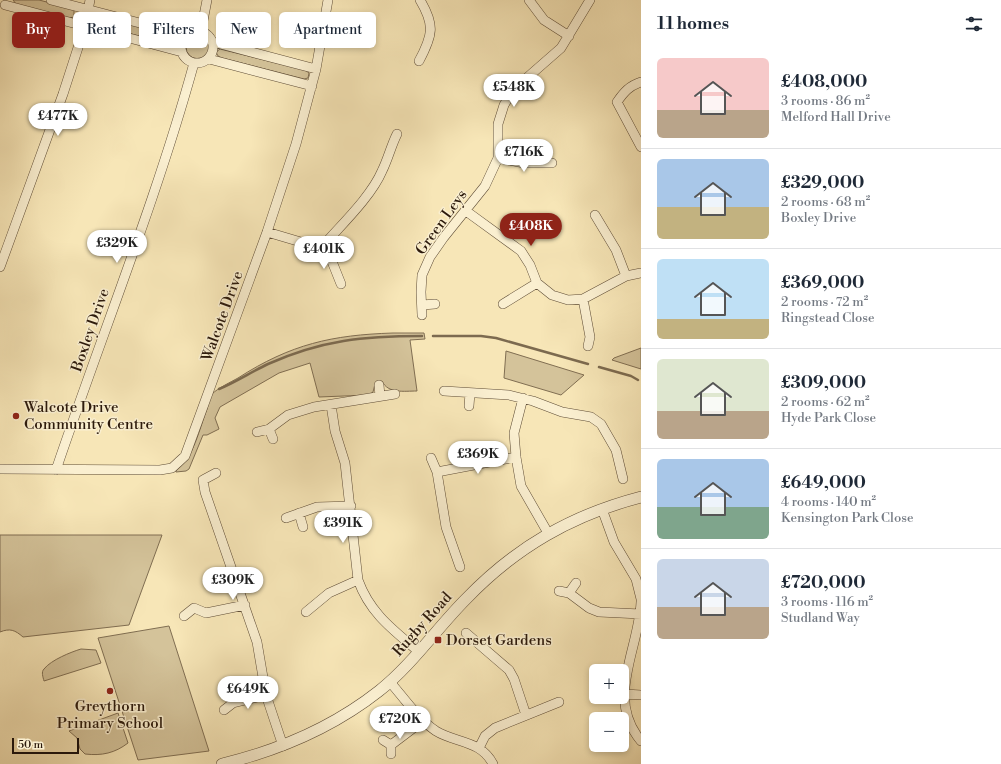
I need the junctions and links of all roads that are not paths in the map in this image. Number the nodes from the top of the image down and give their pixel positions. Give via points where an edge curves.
1 (51, 0) edge
2 (90, 0) edge
3 (207, 0) edge
4 (328, 0) edge
5 (420, 0) edge
6 (529, 0) edge
7 (590, 0) edge
8 (5, 5) edge
9 (88, 10) junction
10 (205, 12) edge
11 (73, 23) edge
12 (139, 23) edge
13 (208, 34) edge
14 (569, 36) junction
15 (131, 38) edge
16 (213, 42) junction
17 (77, 48) edge
18 (182, 48) edge
19 (182, 52) junction
20 (419, 55) dead end
21 (209, 59) junction
22 (194, 63) junction
23 (316, 69) junction
24 (641, 82) edge
25 (312, 86) junction
26 (398, 135) dead end
27 (641, 147) edge
28 (498, 158) junction
29 (552, 163) dead end
30 (466, 211) junction
31 (595, 215) dead end
32 (267, 232) junction
33 (321, 248) junction
34 (0, 267) edge
35 (641, 273) edge
36 (626, 276) junction
37 (537, 283) junction
38 (341, 284) dead end
39 (583, 299) junction
40 (435, 304) dead end
41 (503, 304) dead end
42 (422, 305) junction
43 (422, 315) dead end
44 (588, 346) dead end
45 (379, 385) dead end
46 (444, 391) dead end
47 (470, 392) junction
48 (395, 394) dead end
49 (380, 396) junction
50 (523, 398) junction
51 (331, 405) junction
52 (469, 406) dead end
53 (269, 430) junction
54 (256, 432) dead end
55 (273, 439) dead end
56 (516, 457) junction
57 (431, 458) dead end
58 (0, 469) edge
59 (56, 470) junction
60 (216, 472) dead end
61 (437, 472) junction
62 (623, 479) dead end
63 (641, 497) edge
64 (350, 506) junction
65 (602, 509) junction
66 (299, 512) junction
67 (286, 518) dead end
68 (303, 527) dead end
69 (548, 533) junction
70 (460, 567) dead end
71 (638, 573) edge
72 (358, 580) junction
73 (576, 583) dead end
74 (559, 591) dead end
75 (569, 593) junction
76 (641, 599) edge
77 (641, 602) edge
78 (245, 605) junction
79 (306, 612) dead end
80 (641, 614) edge
81 (184, 616) dead end
82 (466, 633) dead end
83 (418, 651) junction
84 (629, 666) edge
85 (390, 682) junction
86 (629, 694) edge
87 (266, 695) junction
88 (641, 695) edge
89 (559, 702) dead end
90 (626, 704) edge
91 (224, 710) dead end
92 (526, 716) junction
93 (424, 720) junction
94 (383, 740) dead end
95 (641, 741) edge
96 (283, 746) junction
97 (479, 748) junction
98 (246, 761) edge
99 (222, 764) edge
100 (493, 764) edge

1 - 9 street
2 - 9 street
3 - 10 street
4 - 23 street, Walcote Drive
5 - 20 street via 431,28 430,39
6 - 14 street via 544,20
7 - 14 street, Green Leys
8 - 11 street
9 - 12 street
13 - 16 street
14 - 28 street, Green Leys via 553,55 513,90 504,105 498,124
15 - 19 street
16 - 21 street via 214,51
16 - 23 street
17 - 34 street
18 - 19 street
19 - 22 street
21 - 22 street
21 - 25 street
22 - 59 street, Boxley Drive via 147,209
23 - 25 street, Walcote Drive
24 - 27 street via 624,91 617,102
25 - 32 street, Walcote Drive
26 - 33 street via 371,190
28 - 29 street via 524,163
28 - 30 street, Green Leys via 485,186
30 - 37 street via 521,251
30 - 42 street, Green Leys via 430,257 422,275
31 - 36 street via 616,250
32 - 33 street
32 - 59 street, Walcote Drive via 182,461 172,468 160,470
33 - 38 street via 331,258
35 - 36 street
36 - 39 street
37 - 39 street via 552,295 568,300
37 - 41 street
39 - 44 street via 590,337
40 - 42 street
42 - 43 street, Green Leys
45 - 49 street
46 - 47 street
47 - 50 street
47 - 52 street
48 - 49 street
49 - 51 street
50 - 56 street via 514,433
50 - 62 street via 562,412 591,418 601,424 616,450
51 - 53 street via 288,415
51 - 64 street via 335,431 345,463
53 - 54 street
53 - 55 street
56 - 61 street
56 - 69 street via 522,486
57 - 61 street
58 - 59 street, Walcote Drive
60 - 78 street via 198,481
61 - 70 street via 446,527
63 - 65 street, Rugby Road
64 - 66 street via 317,507
64 - 72 street
65 - 69 street, Rugby Road
65 - 71 street via 614,542
66 - 67 street
66 - 68 street
69 - 83 street, Rugby Road via 502,564 466,598
71 - 76 street
72 - 79 street via 330,593
72 - 83 street via 375,613
73 - 75 street
74 - 75 street
75 - 80 street via 599,612
77 - 80 street
78 - 81 street via 206,613 194,608
78 - 87 street via 258,642
80 - 84 street
82 - 92 street via 476,637 508,670 514,679
83 - 85 street, Rugby Road
85 - 93 street
85 - 96 street, Rugby Road via 333,723
86 - 88 street
87 - 91 street via 233,703
87 - 96 street
89 - 92 street
90 - 95 street via 630,723
92 - 97 street via 490,731
93 - 94 street via 391,750
93 - 97 street via 437,732
96 - 98 street, Rugby Road
97 - 100 street
98 - 99 street, Rugby Road

